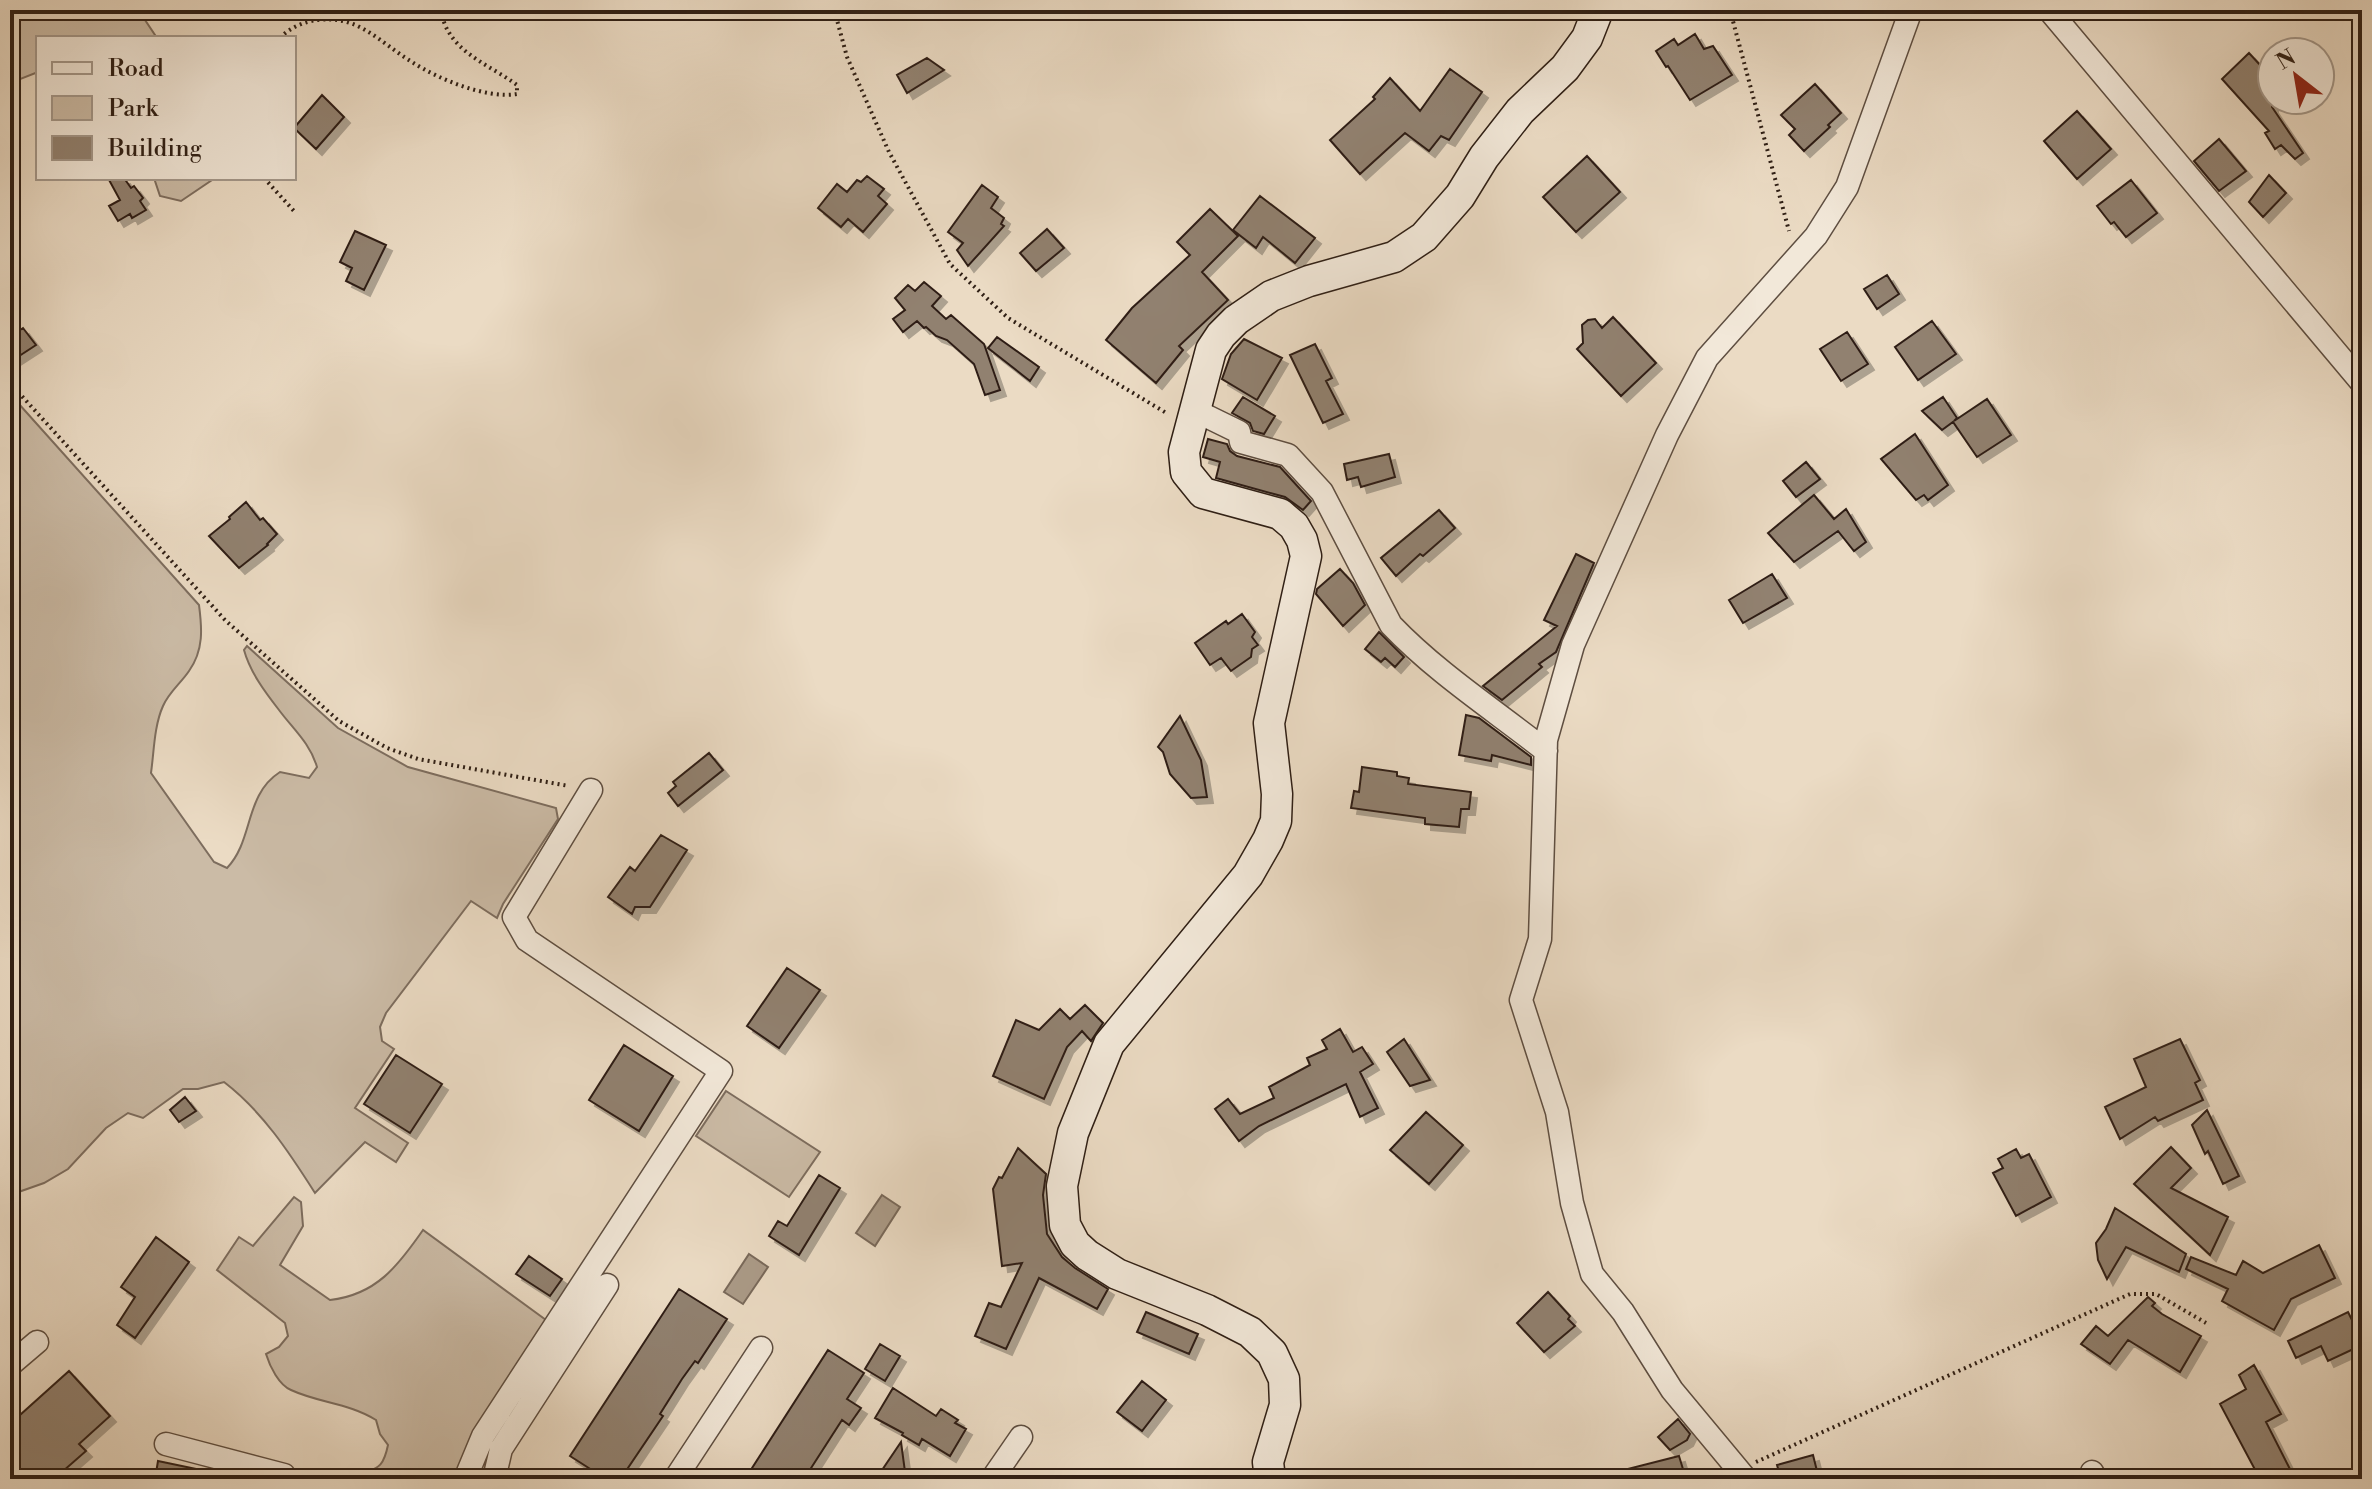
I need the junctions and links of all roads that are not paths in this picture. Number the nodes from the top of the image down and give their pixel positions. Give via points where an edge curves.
1 (1598, 10) edge
2 (1911, 10) edge
3 (2049, 10) edge
4 (2362, 383) edge
5 (1186, 415) junction
6 (1546, 751) junction
7 (591, 790) road end
8 (607, 1285) dead end
9 (37, 1342) dead end
10 (761, 1348) dead end
11 (10, 1365) edge
12 (1021, 1437) dead end
13 (166, 1444) dead end
14 (1742, 1474) edge
15 (283, 1479) edge
16 (468, 1479) edge
17 (494, 1479) edge
18 (675, 1479) edge
19 (992, 1479) edge
20 (1270, 1479) edge

1 - 5 street via 1587,38 1565,68 1520,111 1424,237 1394,257 1271,296 1236,320 1211,350
2 - 6 street via 1847,187 1816,236 1707,358 1667,435 1573,645
3 - 4 street
5 - 6 street via 1239,432 1241,442 1288,455 1322,492 1391,625
5 - 20 street via 1186,472 1203,493 1280,514 1294,526 1306,556 1269,723 1276,821 1248,875 1109,1044 1073,1133 1062,1186 1065,1225 1075,1244 1117,1274 1207,1310 1250,1332 1272,1353 1284,1379 1285,1405 1268,1462
6 - 14 street via 1540,939 1521,1000 1557,1112 1572,1203 1592,1274 1672,1390
7 - 16 street via 514,917 519,929 527,940 721,1071 483,1436
8 - 17 street via 501,1449
9 - 11 street
10 - 18 street
12 - 19 street
13 - 15 street via 284,1475

